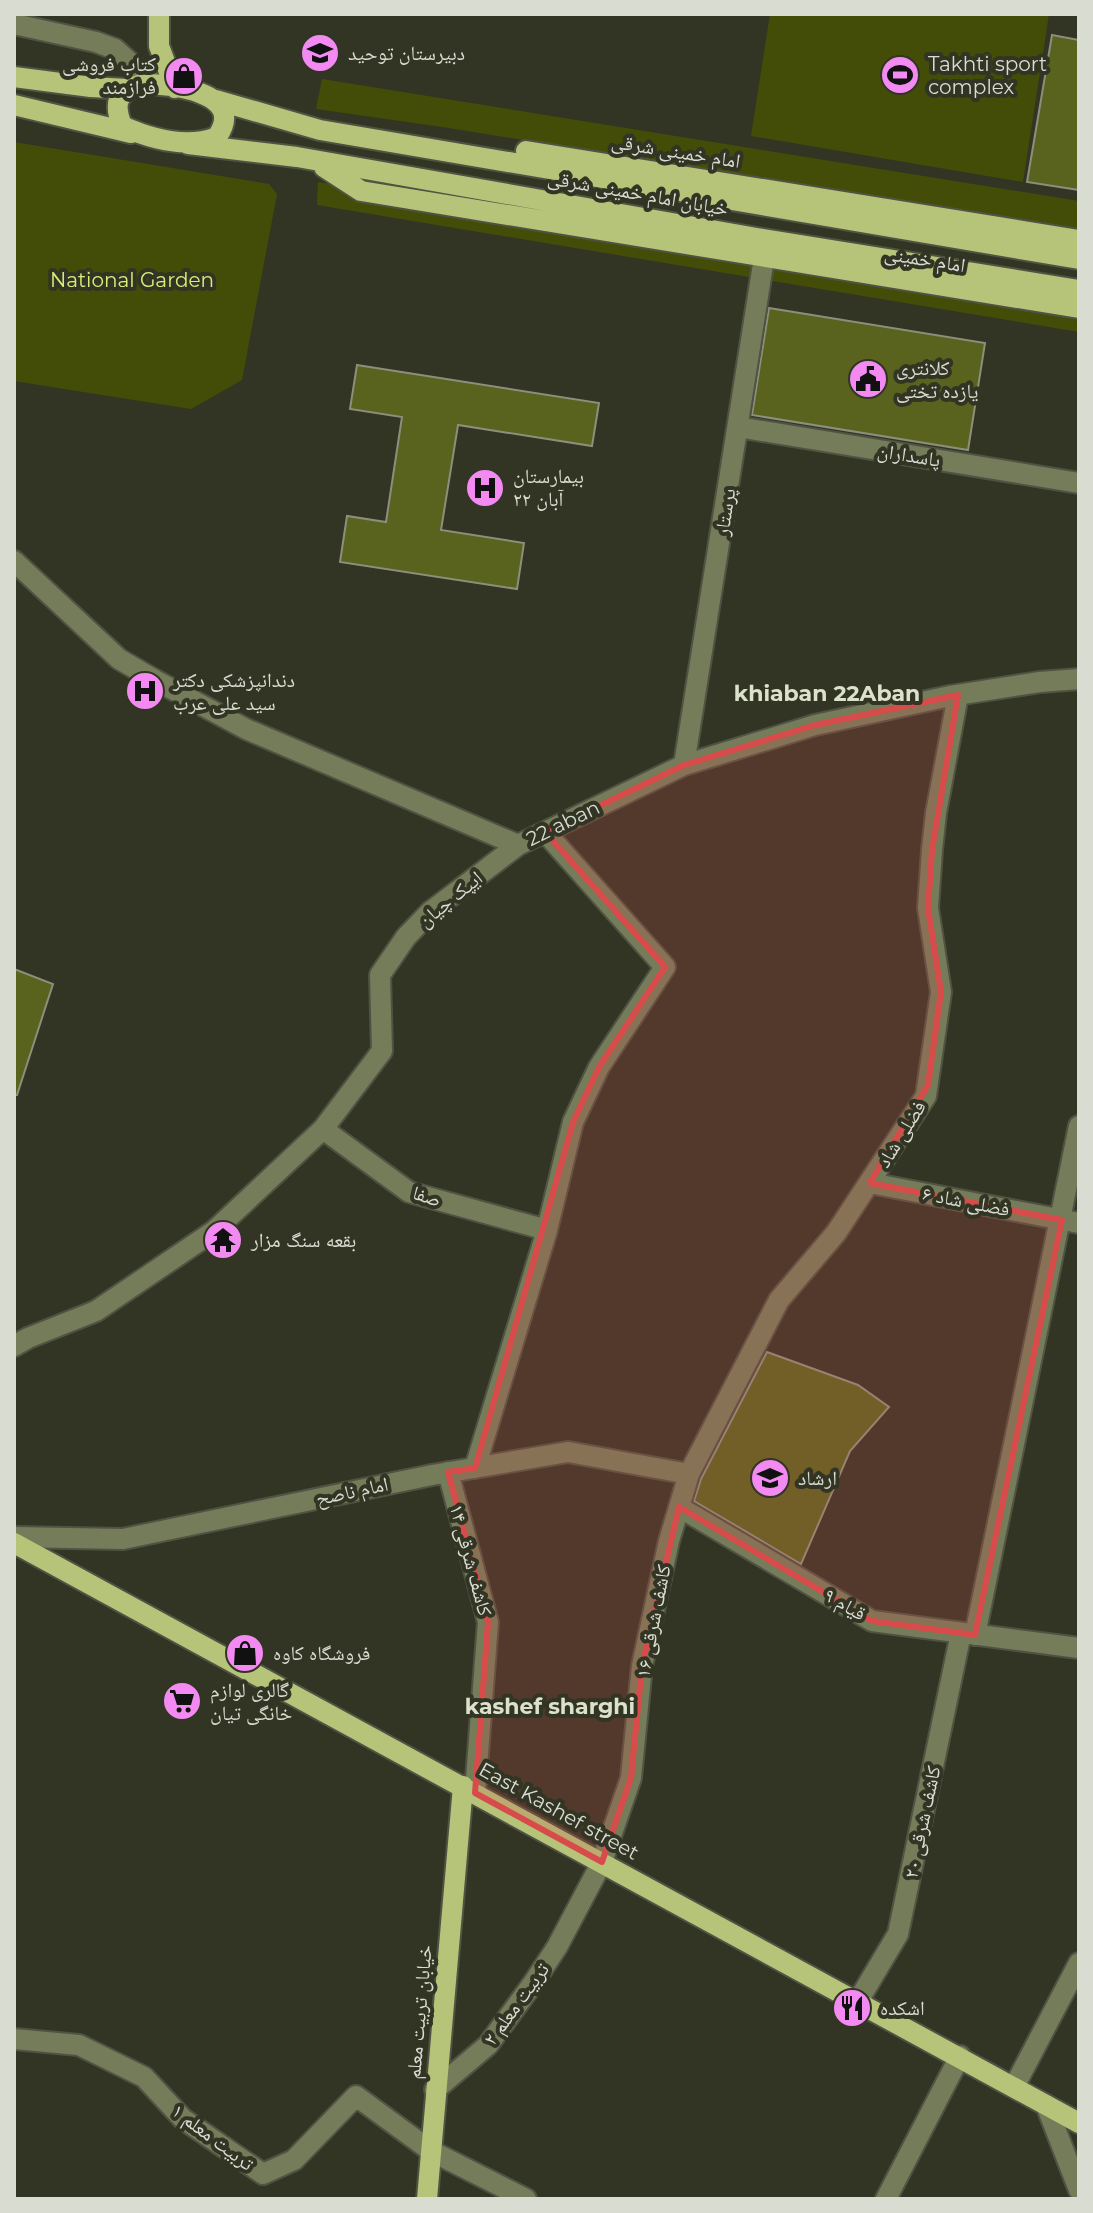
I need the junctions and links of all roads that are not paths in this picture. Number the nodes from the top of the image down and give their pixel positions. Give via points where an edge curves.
1 (159, 14) edge
2 (14, 24) edge
3 (14, 77) edge
4 (154, 84) junction
5 (175, 88) junction
6 (127, 89) junction
7 (216, 100) junction
8 (14, 105) edge
9 (264, 114) junction
10 (142, 135) junction
11 (188, 144) junction
12 (314, 160) junction
13 (1079, 240) edge
14 (764, 258) junction
15 (1079, 259) edge
16 (1079, 290) edge
17 (1079, 308) edge
18 (738, 427) junction
19 (1079, 483) edge
20 (14, 561) edge
21 (1079, 679) edge
22 (958, 695) junction
23 (684, 765) junction
24 (545, 832) junction
25 (518, 845) junction
26 (1079, 1126) edge
27 (323, 1129) junction
28 (870, 1183) junction
29 (1070, 1221) edge
30 (547, 1230) junction
31 (14, 1346) edge
32 (475, 1468) junction
33 (448, 1472) junction
34 (689, 1474) junction
35 (679, 1507) junction
36 (14, 1543) edge
37 (968, 1634) junction
38 (1079, 1648) edge
39 (469, 1790) junction
40 (494, 1804) junction
41 (460, 1830) junction
42 (602, 1862) junction
43 (557, 1947) joint
44 (1079, 1963) edge
45 (858, 2001) junction
46 (14, 2039) edge
47 (960, 2056) junction
48 (1014, 2087) junction
49 (435, 2090) junction
50 (1046, 2105) junction
51 (1079, 2123) edge
52 (431, 2151) junction
53 (1079, 2192) edge
54 (427, 2199) edge
55 (526, 2199) edge
56 (886, 2199) edge
57 (1077, 2199) edge

1 - 5 main road via 159,46
2 - 4 street via 115,49
3 - 6 main road
4 - 5 main road, خیابان امام خمینی شرقی
4 - 6 main road
5 - 7 main road, خیابان امام خمینی شرقی
6 - 10 main road via 117,101 117,113 122,126
7 - 9 main road, خیابان امام خمینی شرقی
7 - 11 main road via 224,111 224,127 217,137
8 - 10 main road
9 - 13 main road, امام خمینی شرقی via 299,114
9 - 15 main road, خیابان امام خمینی شرقی via 320,130
10 - 11 main road, خیابان امام خمینی شرقی
11 - 12 main road, خیابان امام خمینی شرقی
12 - 14 main road via 361,191
12 - 16 main road, خیابان امام خمینی شرقی
14 - 17 main road, امام خمینی
14 - 18 street, پرستار
18 - 19 street, پاسداران
18 - 23 street, پرستار
20 - 25 street, 22 aban via 119,659 155,680 246,729
21 - 22 street, 22 aban
22 - 23 street, 22 aban via 815,725
22 - 28 street, فضلی شاد via 932,850 928,908 941,992 928,1085
23 - 24 street, 22 aban
24 - 25 street, 22 aban
24 - 30 street via 665,967 599,1067 573,1122
25 - 27 street, ایپک چیان via 430,912 406,937 380,975 382,1051
26 - 29 street, کاشف شرقی ۲۰
27 - 30 street, صفا via 409,1192
27 - 31 street, ایپک چیان via 214,1231 96,1311
28 - 29 street, فضلی شاد ۶
28 - 34 street, فضلی شاد via 779,1300
29 - 37 street, کاشف شرقی ۲۰
30 - 32 street
32 - 33 street, امام ناصح
32 - 34 street, امام ناصح via 568,1452
33 - 36 street, امام ناصح via 123,1539
33 - 39 street, کاشف شرقی ۱۴ via 488,1622
34 - 35 street, کاشف شرقی ۱۶
35 - 37 street, قیام ۹ via 872,1621
35 - 42 street, کاشف شرقی ۱۶ via 642,1666 631,1778
36 - 39 main road, East Kashef street
37 - 38 street, قیام ۹
37 - 45 street, کاشف شرقی ۲۰ via 898,1934
39 - 40 main road, East Kashef street
39 - 41 main road, خیابان تربیت معلم
40 - 41 main road
40 - 42 main road, East Kashef street
41 - 49 main road, خیابان تربیت معلم
42 - 43 street, کاشف شرقی ۱۶
42 - 45 main road, East Kashef street
43 - 49 street, تربیت معلم ۲ via 488,2045
44 - 48 street
45 - 47 main road, East Kashef street
46 - 52 street, تربیت معلم ۱ via 79,2045 144,2077 183,2119 263,2174 294,2160 356,2096
47 - 48 main road, East Kashef street
47 - 56 street
48 - 50 main road, East Kashef street
49 - 52 main road, خیابان تربیت معلم
50 - 51 main road, East Kashef street
50 - 53 street
52 - 54 main road, خیابان تربیت معلم
52 - 55 street
53 - 57 street

